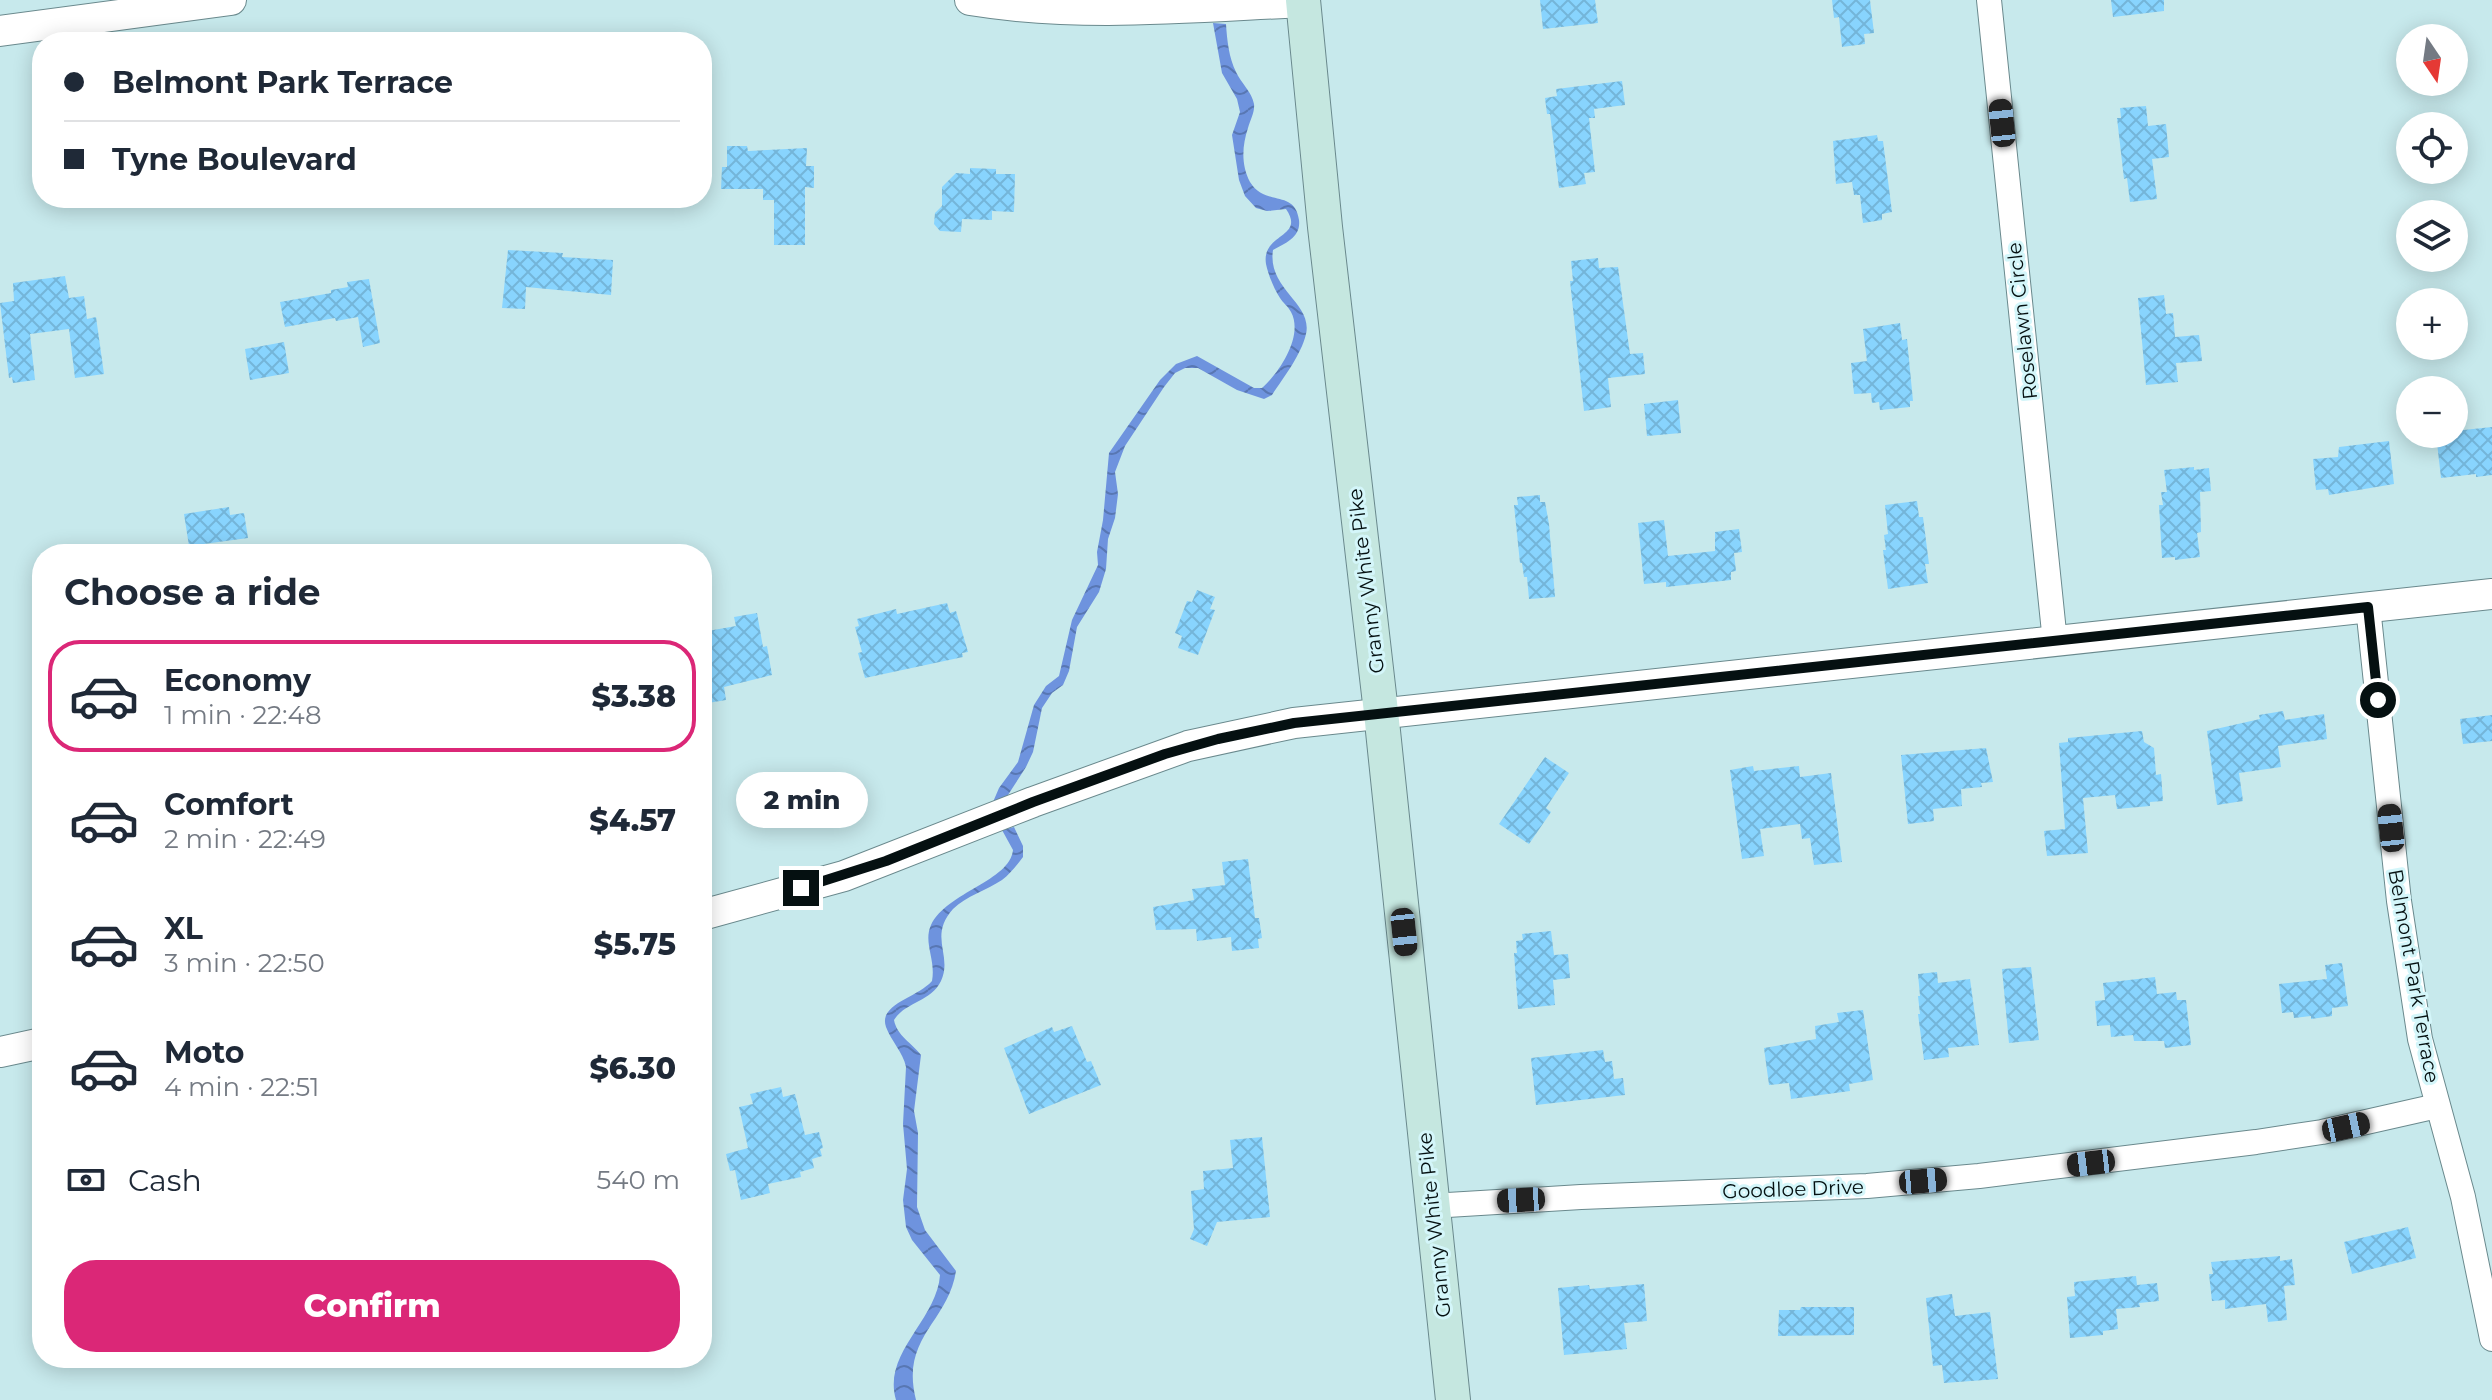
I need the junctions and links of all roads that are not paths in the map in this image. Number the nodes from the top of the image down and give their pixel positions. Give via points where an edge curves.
1 (231, 0) edge
2 (970, 0) edge
3 (1989, 0) edge
4 (1304, 1) edge
5 (0, 31) edge
6 (2492, 594) edge
7 (2368, 607) junction
8 (2055, 642) junction
9 (1381, 712) junction
10 (712, 912) edge
11 (32, 1045) edge
12 (0, 1052) edge
13 (2437, 1106) junction
14 (1431, 1206) junction
15 (2492, 1339) edge
16 (1453, 1400) edge

1 - 5 street
2 - 4 street via 1083,10
3 - 8 street, Roselawn Circle
4 - 9 main road, Granny White Pike
6 - 7 street
7 - 8 street
7 - 13 street, Belmont Park Terrace via 2399,901 2420,1039
8 - 9 street
9 - 10 street via 1294,723 1188,746 844,876
9 - 14 main road, Granny White Pike
11 - 12 street
13 - 14 street, Goodloe Drive via 2256,1142 1965,1177
13 - 15 street, Belmont Park Terrace via 2463,1197
14 - 16 main road, Granny White Pike

